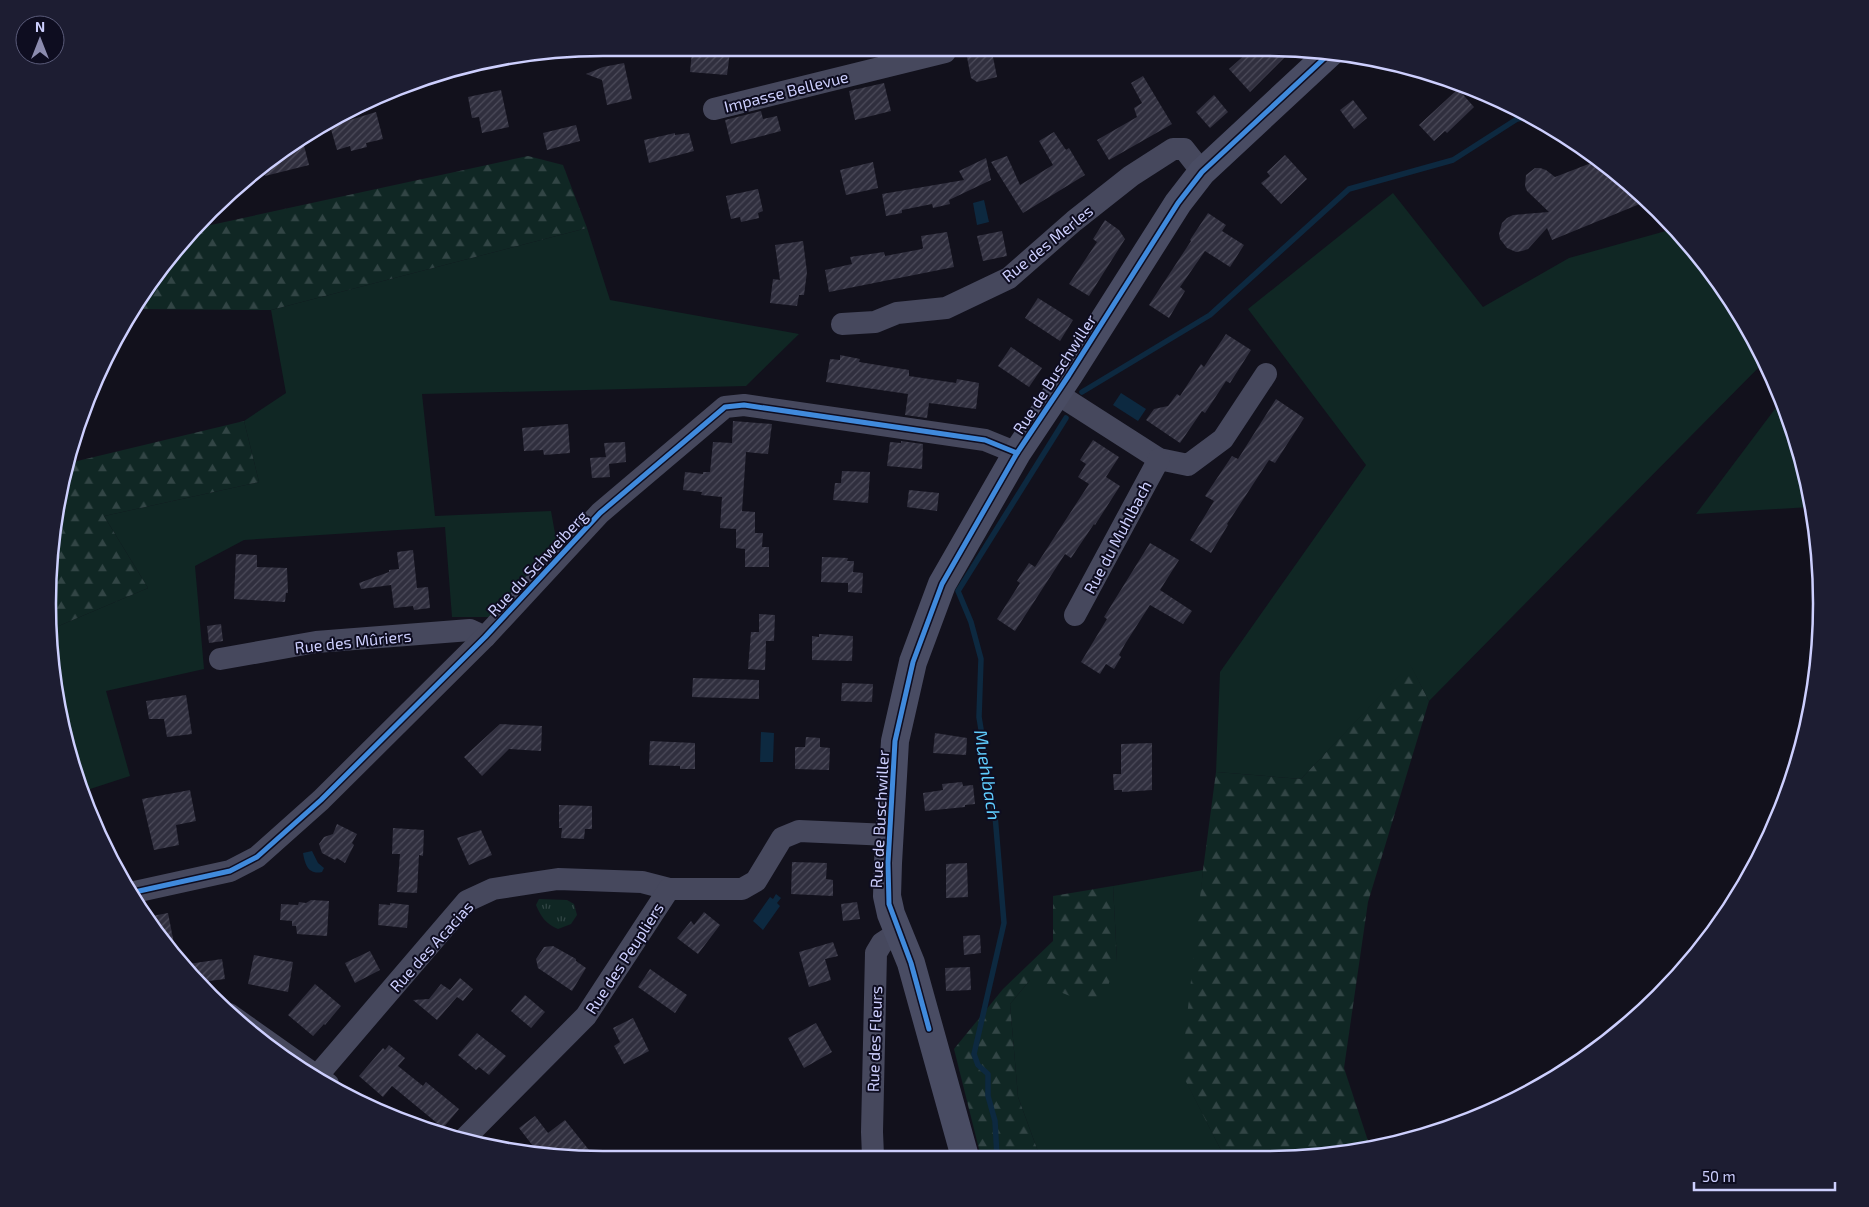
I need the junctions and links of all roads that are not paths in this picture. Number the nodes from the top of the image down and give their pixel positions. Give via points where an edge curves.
1 (928, 56) edge
2 (1323, 59) edge
3 (714, 108) dead end
4 (1202, 172) junction
5 (842, 324) dead end
6 (1266, 374) dead end
7 (1056, 393) junction
8 (1017, 453) junction
9 (1159, 459) junction
10 (1075, 615) dead end
11 (485, 637) junction
12 (220, 659) dead end
13 (889, 835) junction
14 (669, 889) junction
15 (138, 891) edge
16 (899, 932) junction
17 (327, 1075) edge
18 (469, 1134) edge
19 (873, 1151) edge
20 (963, 1151) edge

1 - 3 street, Impasse Bellevue
2 - 4 street, Rue de Buschwiller
4 - 5 street, Rue des Merles via 1184,149 1173,149 1103,198 1009,278 946,308 897,314 875,322
4 - 7 street, Rue de Buschwiller via 1178,202
6 - 9 street via 1224,440 1188,465
7 - 8 street, Rue de Buschwiller
7 - 9 street
8 - 11 street, Rue du Schweiberg via 985,440 744,405 726,408 600,513
8 - 13 street, Rue de Buschwiller via 942,584 913,662 895,741
9 - 10 street, Rue du Muhlbach
11 - 12 street, Rue des Mûriers via 470,630 316,642
11 - 15 street, Rue du Schweiberg via 321,800 257,857 230,871
13 - 14 street, Rue des Peupliers via 799,830 782,838 756,881 742,888
13 - 16 street, Rue de Buschwiller via 887,896
14 - 17 street, Rue des Acacias via 642,882 558,880 493,889 467,901
14 - 18 street, Rue des Peupliers via 586,1016
16 - 19 street, Rue des Fleurs via 882,943 876,953
16 - 20 street, Rue de Buschwiller via 912,963

